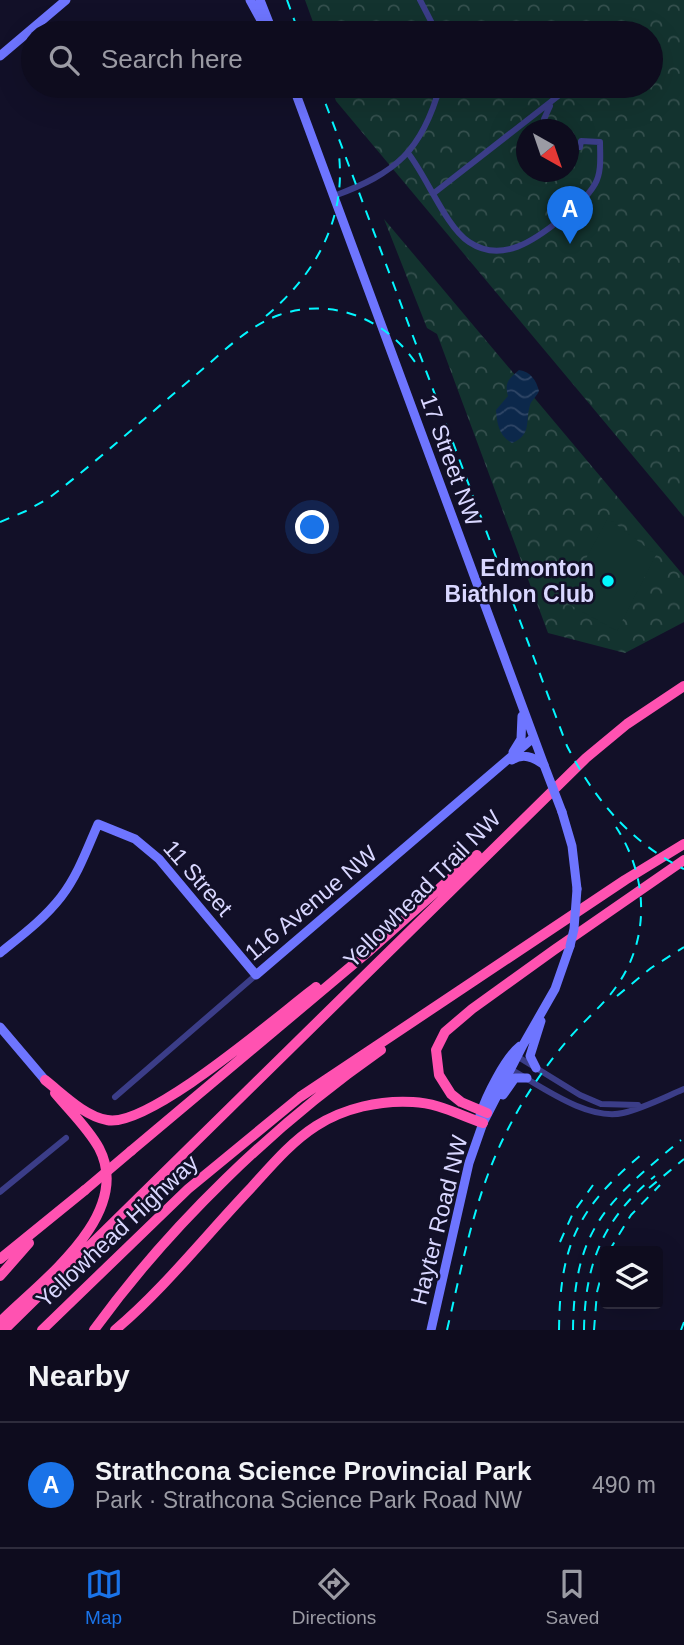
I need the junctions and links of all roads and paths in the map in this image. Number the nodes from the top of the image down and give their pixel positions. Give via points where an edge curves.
1 (66, 0) edge
2 (250, 0) edge
3 (260, 0) edge
4 (420, 0) edge
5 (41, 21) edge
6 (261, 21) edge
7 (269, 21) edge
8 (431, 21) edge
9 (21, 38) edge
10 (0, 56) edge
11 (297, 98) edge
12 (437, 98) edge
13 (556, 98) edge
14 (558, 98) edge
15 (544, 119) edge
16 (579, 147) edge
17 (408, 153) junction
18 (434, 193) junction
19 (334, 196) junction
20 (684, 686) edge
21 (522, 707) junction
22 (533, 738) junction
23 (544, 765) junction
24 (502, 767) junction
25 (545, 798) junction
26 (684, 844) edge
27 (684, 860) edge
28 (368, 952) junction
29 (0, 953) edge
30 (256, 975) junction
31 (481, 975) junction
32 (545, 1006) junction
33 (0, 1027) edge
34 (515, 1056) junction
35 (508, 1068) junction
36 (536, 1068) junction
37 (527, 1078) junction
38 (45, 1080) junction
39 (684, 1089) edge
40 (115, 1097) dead end
41 (643, 1105) junction
42 (484, 1115) junction
43 (66, 1138) dead end
44 (0, 1192) edge
45 (58, 1213) junction
46 (0, 1259) edge
47 (0, 1276) edge
48 (0, 1322) edge
49 (4, 1330) edge
50 (42, 1330) edge
51 (94, 1330) edge
52 (115, 1330) edge
53 (431, 1330) edge

1 - 5 main road
2 - 6 main road
3 - 7 main road
4 - 8 street
9 - 10 main road
11 - 19 main road, 17 Street NW
12 - 17 street via 423,133
13 - 18 street
14 - 15 street
16 - 18 street via 581,141 600,142 595,184 579,204 523,245 498,251 475,245 457,232
17 - 18 street
17 - 19 street via 374,180
19 - 21 main road, 17 Street NW
20 - 25 highway, Yellowhead Trail NW via 616,733
21 - 22 main road, 17 Street NW
21 - 24 main road via 521,739
22 - 23 main road, 17 Street NW
22 - 24 main road, 116 Avenue NW
23 - 24 main road via 518,756
23 - 32 main road, 17 Street NW, bridge via 575,859 578,889 570,946
24 - 30 main road, 116 Avenue NW
25 - 28 highway
25 - 49 highway, Yellowhead Trail NW
26 - 31 highway
27 - 42 highway via 444,1032 436,1050 439,1075 451,1094
28 - 38 highway via 179,1090 128,1118 100,1118
28 - 45 highway, bridge
29 - 30 main road, 11 Street via 60,897 98,824 135,839 159,859
30 - 40 street, 116 Avenue NW
31 - 50 highway, Yellowhead Highway via 269,1121 187,1189
31 - 51 highway via 322,1096 242,1164 159,1248
32 - 34 main road, 17 Street NW
32 - 36 main road via 530,1056
33 - 38 main road
34 - 35 main road, 17 Street NW
34 - 36 street
35 - 37 street
35 - 42 main road, 17 Street NW
36 - 41 street via 601,1104
37 - 41 street via 598,1114 622,1113
37 - 42 main road via 515,1078
38 - 48 highway via 98,1147 105,1166 104,1199 78,1245
39 - 41 street
42 - 52 highway via 409,1101 352,1109 316,1126 284,1152
42 - 53 main road, Hayter Road NW
43 - 44 street
45 - 46 highway
45 - 47 highway

